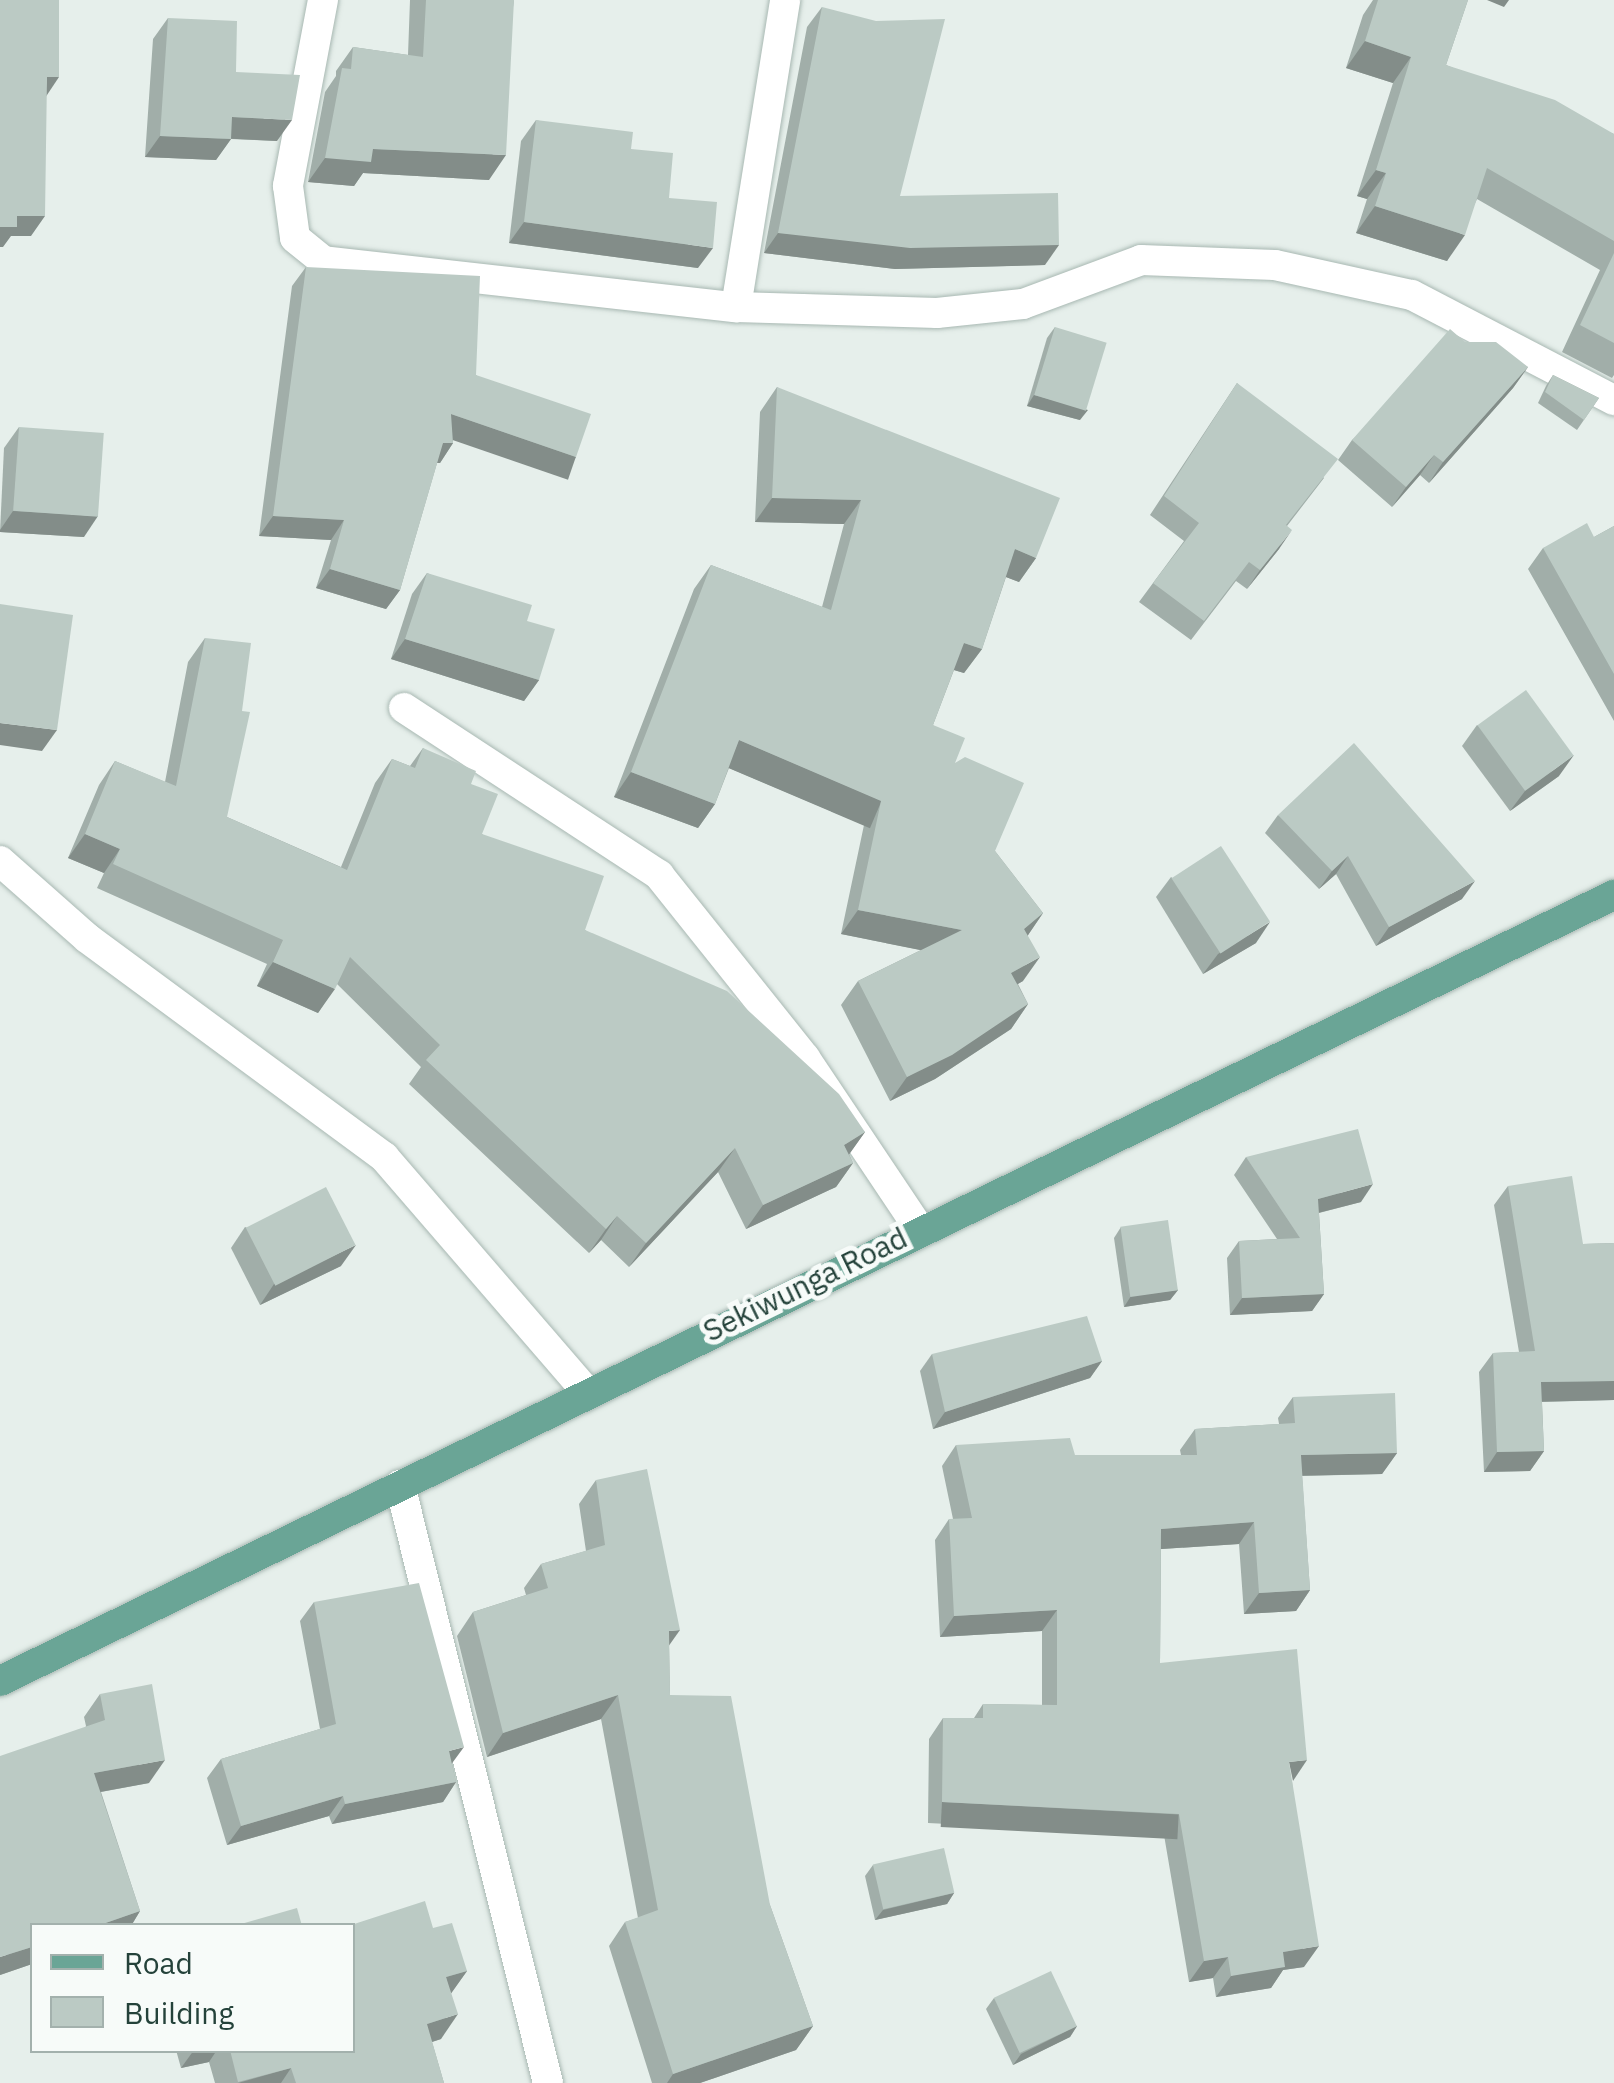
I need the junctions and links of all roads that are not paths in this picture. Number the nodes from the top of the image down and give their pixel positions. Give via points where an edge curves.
1 (322, 0) edge
2 (785, 0) edge
3 (736, 307) junction
4 (1614, 400) edge
5 (404, 708) dead end
6 (0, 862) edge
7 (1614, 896) edge
8 (919, 1228) junction
9 (587, 1392) junction
10 (400, 1485) junction
11 (0, 1681) edge
12 (548, 2083) edge

1 - 3 street via 288,186 296,238 323,262
2 - 3 street
3 - 4 street via 937,313 1023,304 1142,260 1275,266 1412,295
5 - 8 street via 659,875 806,1058
6 - 9 street via 87,938 384,1157
7 - 8 main road, Sekiwunga Road via 1190,1108
8 - 9 main road, Sekiwunga Road
9 - 10 main road, Sekiwunga Road
10 - 11 main road, Sekiwunga Road
10 - 12 street

